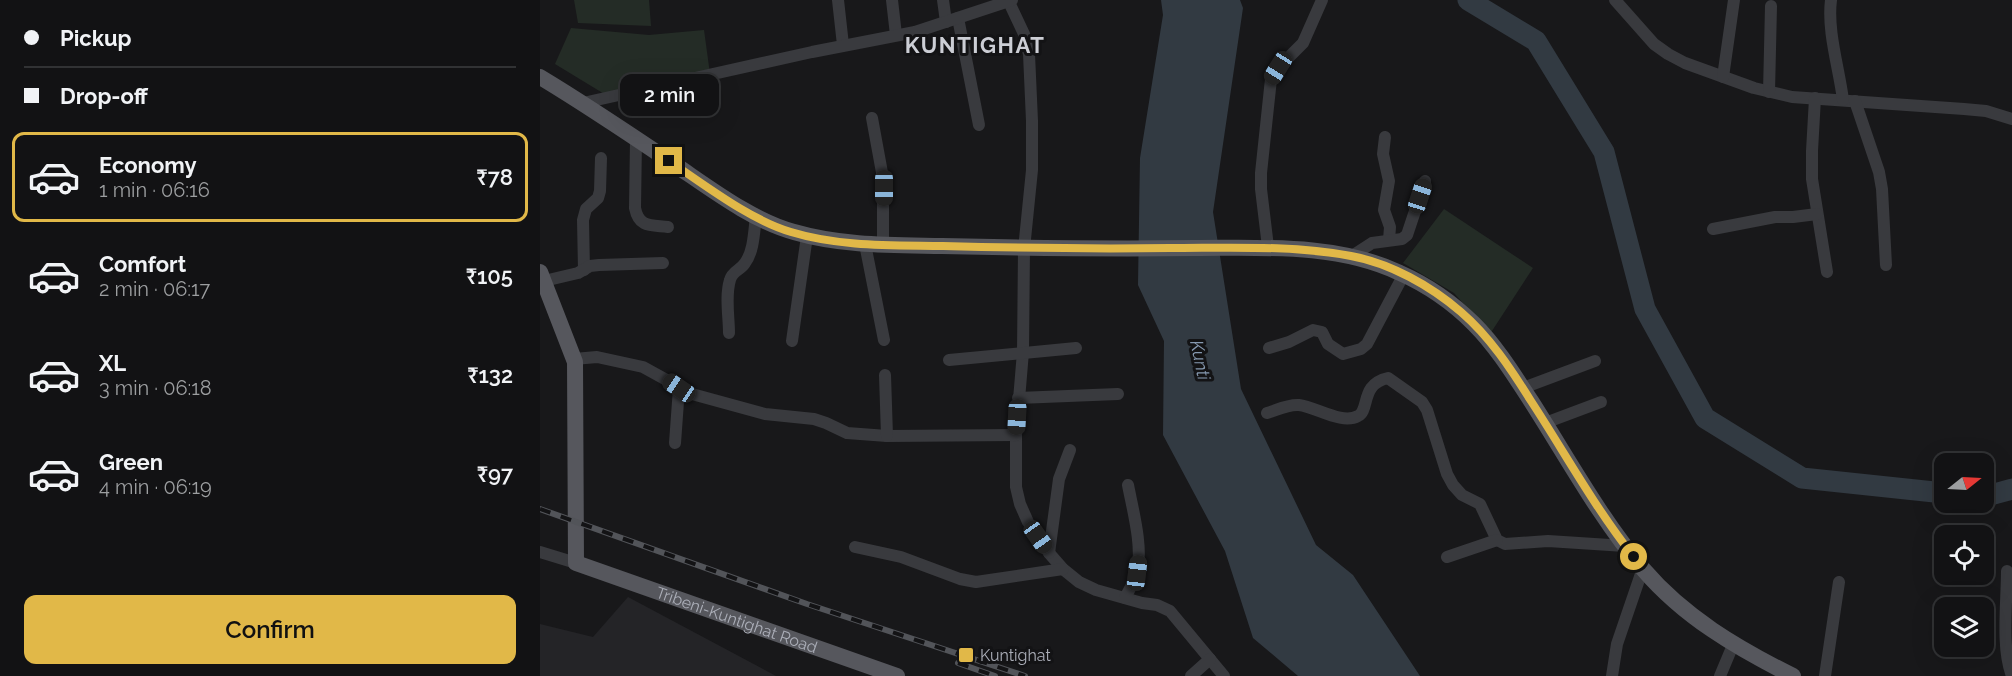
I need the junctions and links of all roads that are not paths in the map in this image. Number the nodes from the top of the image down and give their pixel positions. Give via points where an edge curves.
1 (838, 0) edge
2 (892, 0) edge
3 (943, 0) edge
4 (1010, 0) edge
5 (1322, 0) edge
6 (1615, 0) edge
7 (1734, 0) edge
8 (1831, 0) edge
9 (1771, 6) dead end
10 (958, 18) junction
11 (946, 22) junction
12 (896, 35) junction
13 (843, 45) junction
14 (540, 77) edge
15 (1723, 77) junction
16 (1769, 92) junction
17 (1815, 98) junction
18 (1849, 101) junction
19 (583, 103) junction
20 (872, 118) dead end
21 (2012, 119) edge
22 (979, 125) dead end
23 (1385, 137) dead end
24 (636, 140) junction
25 (601, 158) dead end
26 (1425, 181) dead end
27 (1817, 214) junction
28 (756, 216) junction
29 (668, 227) dead end
30 (1713, 230) dead end
31 (807, 236) junction
32 (1389, 240) junction
33 (865, 244) junction
34 (883, 245) junction
35 (1268, 247) junction
36 (1024, 249) junction
37 (1352, 256) junction
38 (663, 263) dead end
39 (1886, 265) dead end
40 (584, 270) junction
41 (1827, 272) dead end
42 (1404, 274) junction
43 (542, 276) edge
44 (729, 333) dead end
45 (884, 340) dead end
46 (792, 341) dead end
47 (1076, 348) dead end
48 (1269, 348) dead end
49 (1023, 352) junction
50 (574, 359) junction
51 (949, 360) dead end
52 (1595, 361) dead end
53 (885, 375) dead end
54 (679, 388) junction
55 (1523, 388) junction
56 (1118, 394) dead end
57 (1018, 398) junction
58 (1601, 402) dead end
59 (1267, 413) dead end
60 (1545, 423) junction
61 (1016, 435) junction
62 (887, 436) junction
63 (675, 443) dead end
64 (1070, 450) dead end
65 (1128, 485) dead end
66 (1497, 540) junction
67 (1625, 546) junction
68 (855, 547) dead end
69 (540, 552) edge
70 (1049, 553) junction
71 (1447, 557) dead end
72 (576, 562) junction
73 (1643, 568) junction
74 (1063, 569) junction
75 (2007, 571) dead end
76 (1839, 582) dead end
77 (1125, 598) junction
78 (1733, 645) junction
79 (1210, 659) junction
80 (2012, 675) edge
81 (897, 676) edge
82 (1191, 676) edge
83 (1224, 676) edge
84 (1612, 676) edge
85 (1720, 676) edge
86 (1793, 676) edge
87 (1825, 676) edge

1 - 13 street
2 - 12 street
3 - 11 street
4 - 10 street
4 - 36 street via 1029,54 1033,147
5 - 35 street via 1303,43 1271,79 1261,189
6 - 15 street via 1654,44 1685,63
7 - 15 street
8 - 18 street via 1830,25
9 - 16 street
10 - 11 street
10 - 22 street
11 - 12 street
12 - 13 street
13 - 19 street
14 - 19 main road
15 - 16 street
16 - 17 street
17 - 18 street
17 - 27 street via 1812,165
18 - 21 street via 1986,111
18 - 39 street via 1879,172
19 - 24 main road
20 - 34 street via 884,178
23 - 32 street via 1383,150 1389,181 1384,210 1390,227
24 - 28 main road
24 - 29 street via 637,216 644,224
25 - 40 street via 598,198 586,209 583,220
26 - 32 street via 1407,235
27 - 30 street via 1775,217
27 - 41 street
28 - 31 main road
28 - 44 street via 749,256 730,279
31 - 33 main road
31 - 46 street
32 - 37 street via 1372,243
33 - 34 main road
33 - 45 street
34 - 36 main road
35 - 36 main road
35 - 37 main road
36 - 49 street
37 - 42 main road
38 - 40 street via 599,265
40 - 43 street
42 - 48 street via 1361,349 1343,354 1328,344 1322,332 1313,330
42 - 55 main road via 1476,326
43 - 50 main road
47 - 49 street
49 - 51 street
49 - 57 street
50 - 54 street via 597,357 643,367
50 - 72 main road
52 - 55 street
53 - 62 street
54 - 62 street via 765,414 814,419 847,433
54 - 63 street
55 - 60 main road
56 - 57 street
57 - 61 street
58 - 60 street
59 - 66 street via 1296,405 1339,418 1357,417 1363,412 1368,391 1380,380 1392,379 1422,402 1447,474 1462,495 1480,504
60 - 67 main road
61 - 62 street
61 - 70 street via 1016,487 1020,504
64 - 70 street via 1059,479
65 - 77 street via 1138,560 1137,573
66 - 67 street via 1505,544 1548,540
66 - 71 street
67 - 73 main road
68 - 74 street via 901,557 976,582
69 - 72 street
70 - 74 street
72 - 81 main road, Tribeni-Kuntighat Road
73 - 78 main road via 1676,603
73 - 84 street via 1617,644
74 - 77 street via 1096,590
75 - 80 street via 2007,650
76 - 87 street
77 - 79 street via 1170,611
78 - 85 street
78 - 86 main road
79 - 82 street
79 - 83 street

